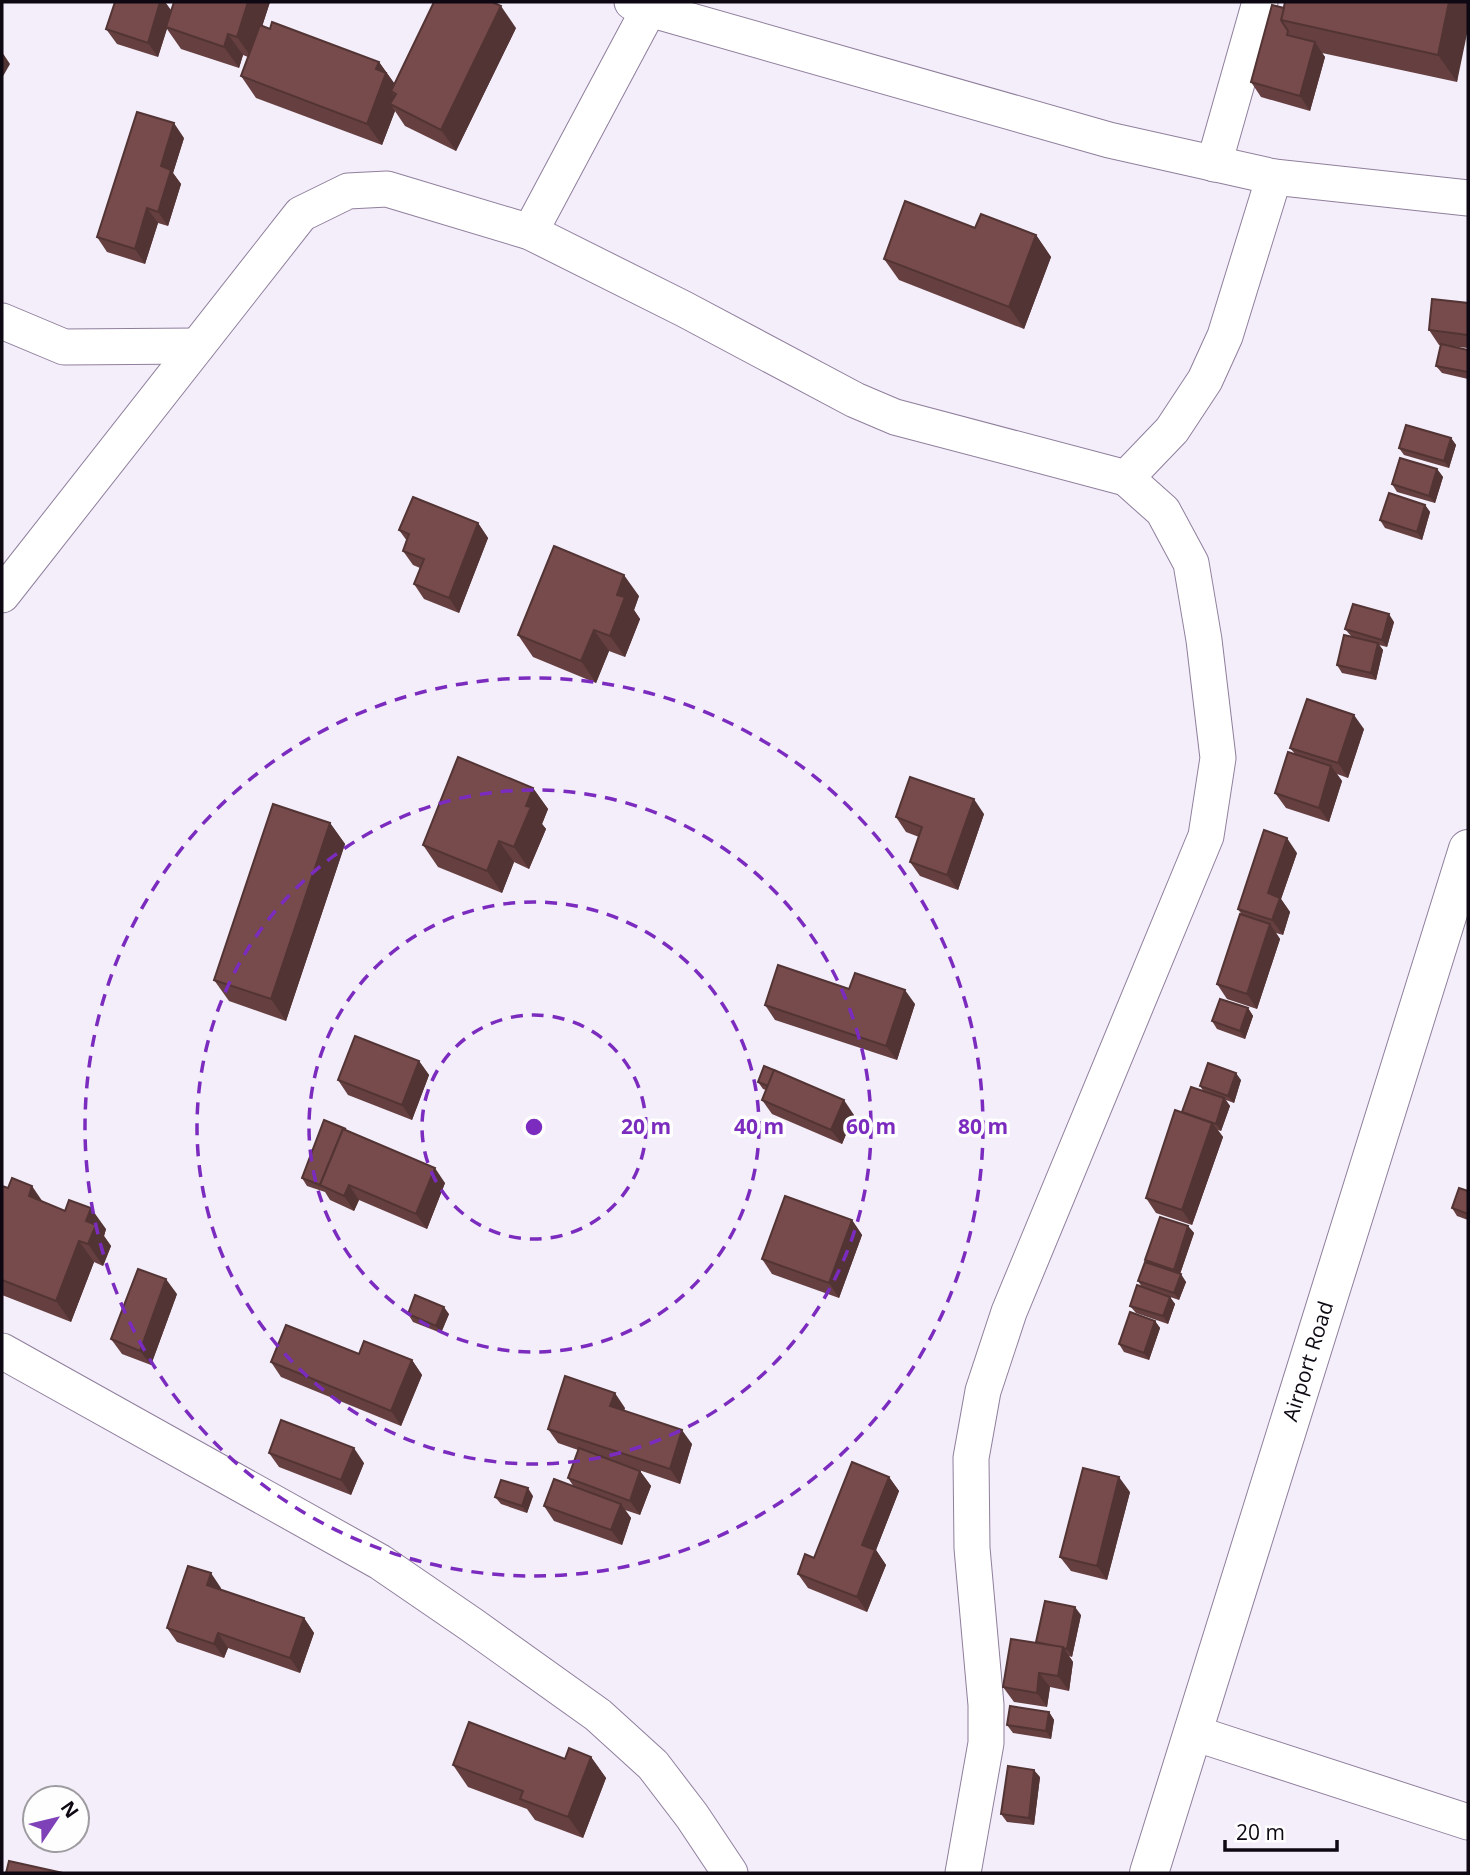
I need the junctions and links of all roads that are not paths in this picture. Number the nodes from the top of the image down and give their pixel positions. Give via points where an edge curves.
1 (1260, 2) edge
2 (640, 5) edge
3 (1214, 164) junction
4 (1274, 177) junction
5 (1468, 198) edge
6 (530, 232) junction
7 (2, 321) edge
8 (197, 346) junction
9 (1126, 478) junction
10 (2, 595) edge
11 (1468, 849) edge
12 (2, 1351) edge
13 (1194, 1733) junction
14 (1468, 1822) edge
15 (730, 1873) edge
16 (963, 1873) edge
17 (1149, 1873) edge

1 - 3 street
2 - 3 street via 1109,140
2 - 6 street
3 - 4 street
4 - 5 street
4 - 9 street via 1225,336 1205,380 1171,429
6 - 8 street via 387,189 348,191 301,214
6 - 9 street via 895,417
7 - 8 street via 64,347
8 - 10 street
9 - 16 street via 1163,511 1191,563 1218,758 1206,836 1009,1312 983,1391 971,1458 972,1548 986,1743
11 - 13 highway, Airport Road
12 - 15 street via 380,1562 507,1650 597,1715 653,1765
13 - 14 street
13 - 17 highway, Airport Road

